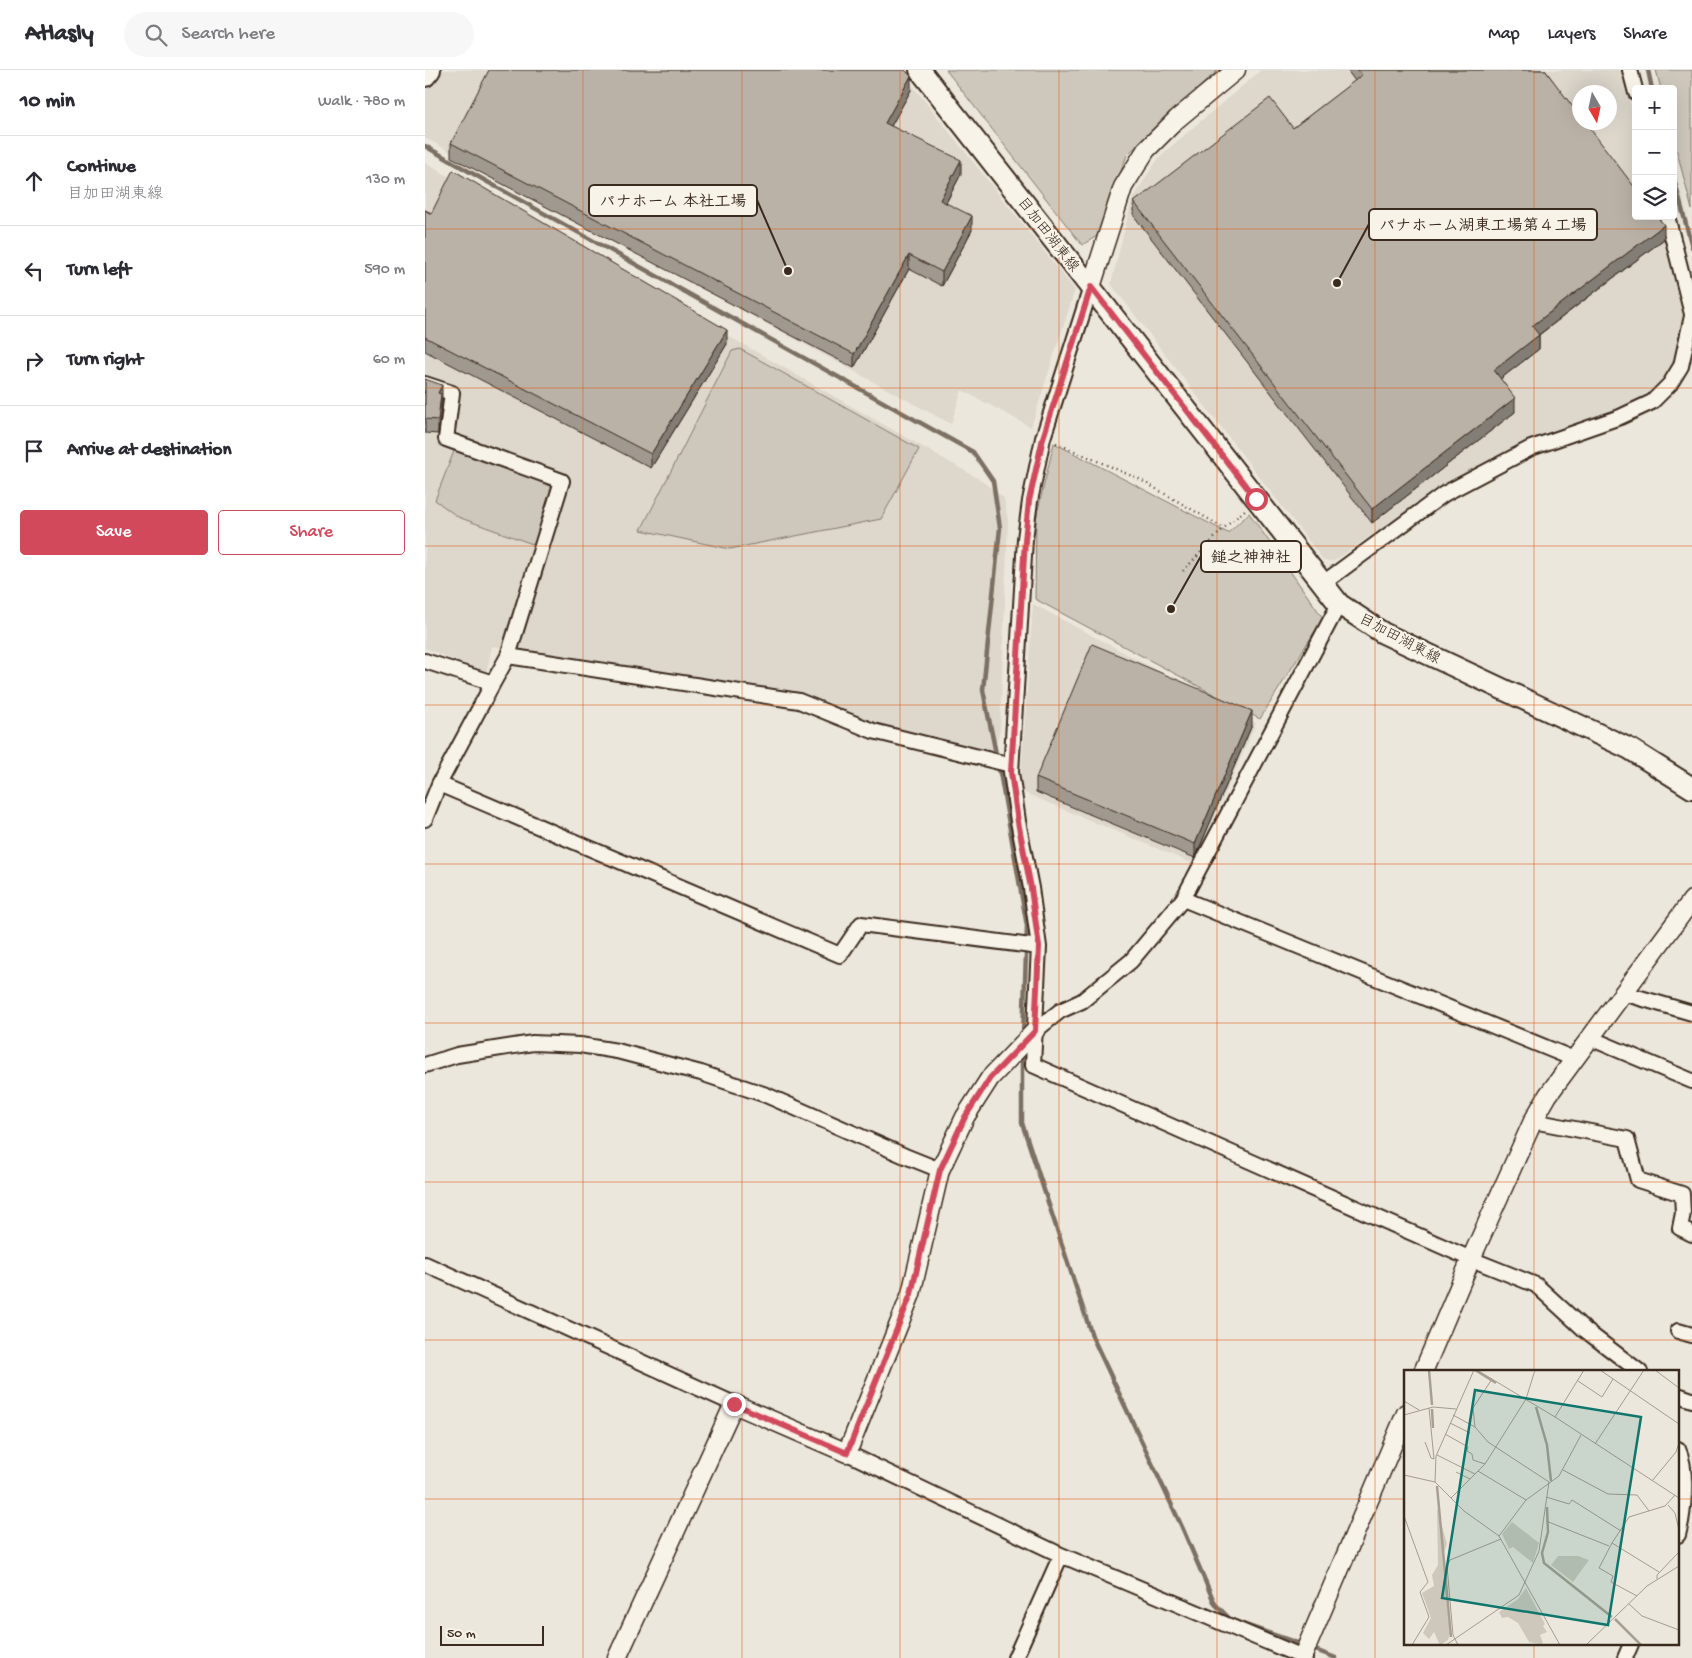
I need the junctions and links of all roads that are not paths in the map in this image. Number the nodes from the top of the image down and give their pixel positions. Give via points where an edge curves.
1 (429, 70) edge
2 (920, 70) edge
3 (1235, 70) edge
4 (1630, 70) edge
5 (425, 76) edge
6 (1634, 85) edge
7 (1668, 220) edge
8 (1091, 287) junction
9 (1692, 315) edge
10 (425, 384) edge
11 (1322, 584) junction
12 (1339, 604) junction
13 (509, 656) junction
14 (425, 661) edge
15 (493, 683) junction
16 (1011, 765) junction
17 (439, 784) junction
18 (1692, 788) edge
19 (425, 819) edge
20 (1183, 899) junction
21 (1692, 900) edge
22 (1039, 947) junction
23 (1623, 993) junction
24 (1692, 1013) edge
25 (1035, 1031) junction
26 (1590, 1038) junction
27 (1574, 1058) junction
28 (425, 1065) edge
29 (1692, 1081) edge
30 (1533, 1121) junction
31 (940, 1170) junction
32 (1692, 1234) edge
33 (1471, 1259) junction
34 (425, 1264) edge
35 (1678, 1331) dead end
36 (1692, 1335) edge
37 (1424, 1370) edge
38 (1637, 1370) edge
39 (1679, 1395) edge
40 (1692, 1400) edge
41 (734, 1404) junction
42 (1404, 1418) edge
43 (1679, 1451) edge
44 (847, 1453) junction
45 (1679, 1532) edge
46 (1061, 1554) junction
47 (1630, 1646) edge
48 (617, 1658) edge
49 (1015, 1658) edge
50 (1303, 1658) edge
51 (1625, 1658) edge

1 - 5 main road
2 - 8 main road, 目加田湖東線
3 - 8 street via 1146,150 1123,187
4 - 6 street
7 - 9 street
8 - 11 main road, 目加田湖東線
8 - 16 street via 1043,438 1029,501
9 - 11 street via 1681,366 1670,384 1652,402 1620,417 1531,448 1444,494
10 - 13 street via 452,392 446,439 562,481
11 - 12 main road, 目加田湖東線
12 - 18 main road, 目加田湖東線 via 1383,633 1630,749
12 - 20 street
13 - 15 street
13 - 16 street via 799,701 873,731
14 - 15 street
15 - 17 street
16 - 22 street
17 - 19 street
17 - 22 street via 839,955 861,924
20 - 25 street via 1131,961 1082,1002 1060,1011
20 - 27 street
21 - 23 street
22 - 25 street
23 - 24 street
23 - 26 street
25 - 31 street via 990,1078 965,1117
25 - 33 street via 1033,1066
26 - 27 street
26 - 29 street
27 - 30 street
28 - 31 street via 457,1055 533,1043 617,1051 701,1073 767,1095
30 - 32 street via 1627,1139 1638,1180 1682,1194 1683,1213 1679,1228
30 - 33 street
31 - 44 street via 911,1294
33 - 37 street
33 - 38 street via 1536,1285 1585,1330
34 - 41 street
35 - 36 street
39 - 40 street
41 - 44 street
41 - 48 street
42 - 50 street
43 - 45 street via 1684,1488
44 - 46 street
46 - 49 street
46 - 50 street
47 - 51 street

